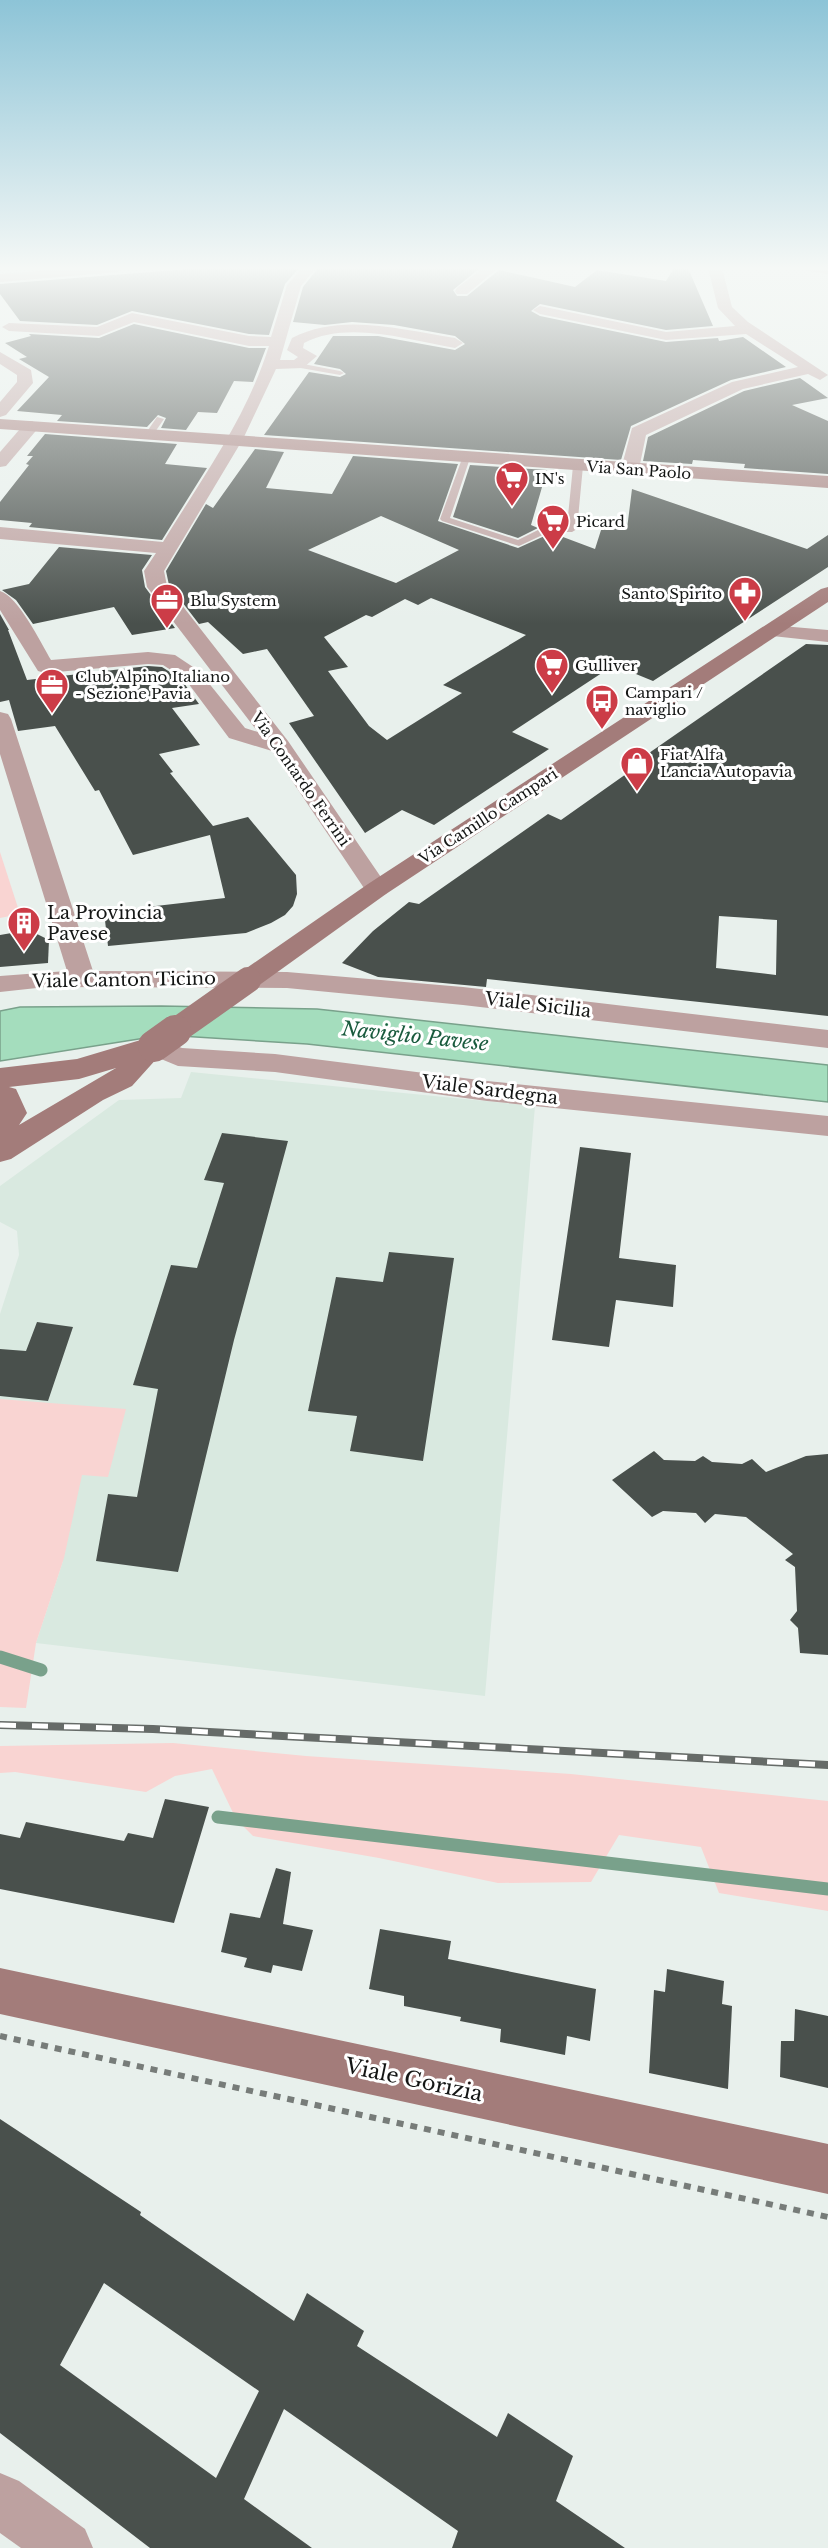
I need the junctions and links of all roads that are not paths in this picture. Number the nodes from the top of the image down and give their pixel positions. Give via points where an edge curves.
1 (22, 387) edge
2 (260, 387) edge
3 (734, 387) edge
4 (0, 412) edge
5 (0, 424) edge
6 (32, 426) junction
7 (235, 439) junction
8 (466, 458) junction
9 (0, 462) edge
10 (578, 466) junction
11 (630, 469) junction
12 (828, 482) edge
13 (0, 533) edge
14 (166, 548) junction
15 (828, 593) edge
16 (0, 597) edge
17 (770, 631) junction
18 (828, 636) edge
19 (0, 719) edge
20 (280, 746) junction
21 (377, 889) junction
22 (83, 979) junction
23 (248, 980) junction
24 (0, 984) edge
25 (828, 1039) edge
26 (154, 1046) junction
27 (2, 1090) edge
28 (93, 1093) junction
29 (828, 1126) edge
30 (0, 1128) edge
31 (0, 1151) edge
32 (0, 1991) edge
33 (828, 2169) edge
34 (0, 2500) edge
35 (66, 2548) edge

1 - 4 street
2 - 7 street, Via Contardo Ferrini
3 - 11 street via 638,432
5 - 6 street, Via San Paolo
6 - 7 street, Via San Paolo via 155,426
6 - 9 street
7 - 8 street, Via San Paolo
7 - 14 street, Via Contardo Ferrini
8 - 10 street, Via San Paolo
8 - 10 lane via 445,519 519,543 547,529 572,529
10 - 11 street, Via San Paolo
11 - 12 street, Via San Paolo
13 - 14 street
14 - 20 street, Via Contardo Ferrini via 154,571 157,587
15 - 17 street, Via Camillo Campari
16 - 20 street via 45,667 168,659 192,675 237,733
17 - 18 street
17 - 21 street, Via Camillo Campari
19 - 22 street
20 - 21 street, Via Contardo Ferrini
21 - 23 street, Via Camillo Campari
22 - 23 street, Viale Canton Ticino
22 - 24 street, Viale Canton Ticino
23 - 25 street, Viale Sicilia via 451,995
23 - 26 street, Via Camillo Campari, bridge
26 - 27 street
26 - 28 street via 122,1079
26 - 29 street, Viale Sardegna via 178,1057 275,1063 487,1091
27 - 28 street
27 - 30 street via 12,1113
28 - 31 street
32 - 33 street, Viale Gorizia
34 - 35 street

